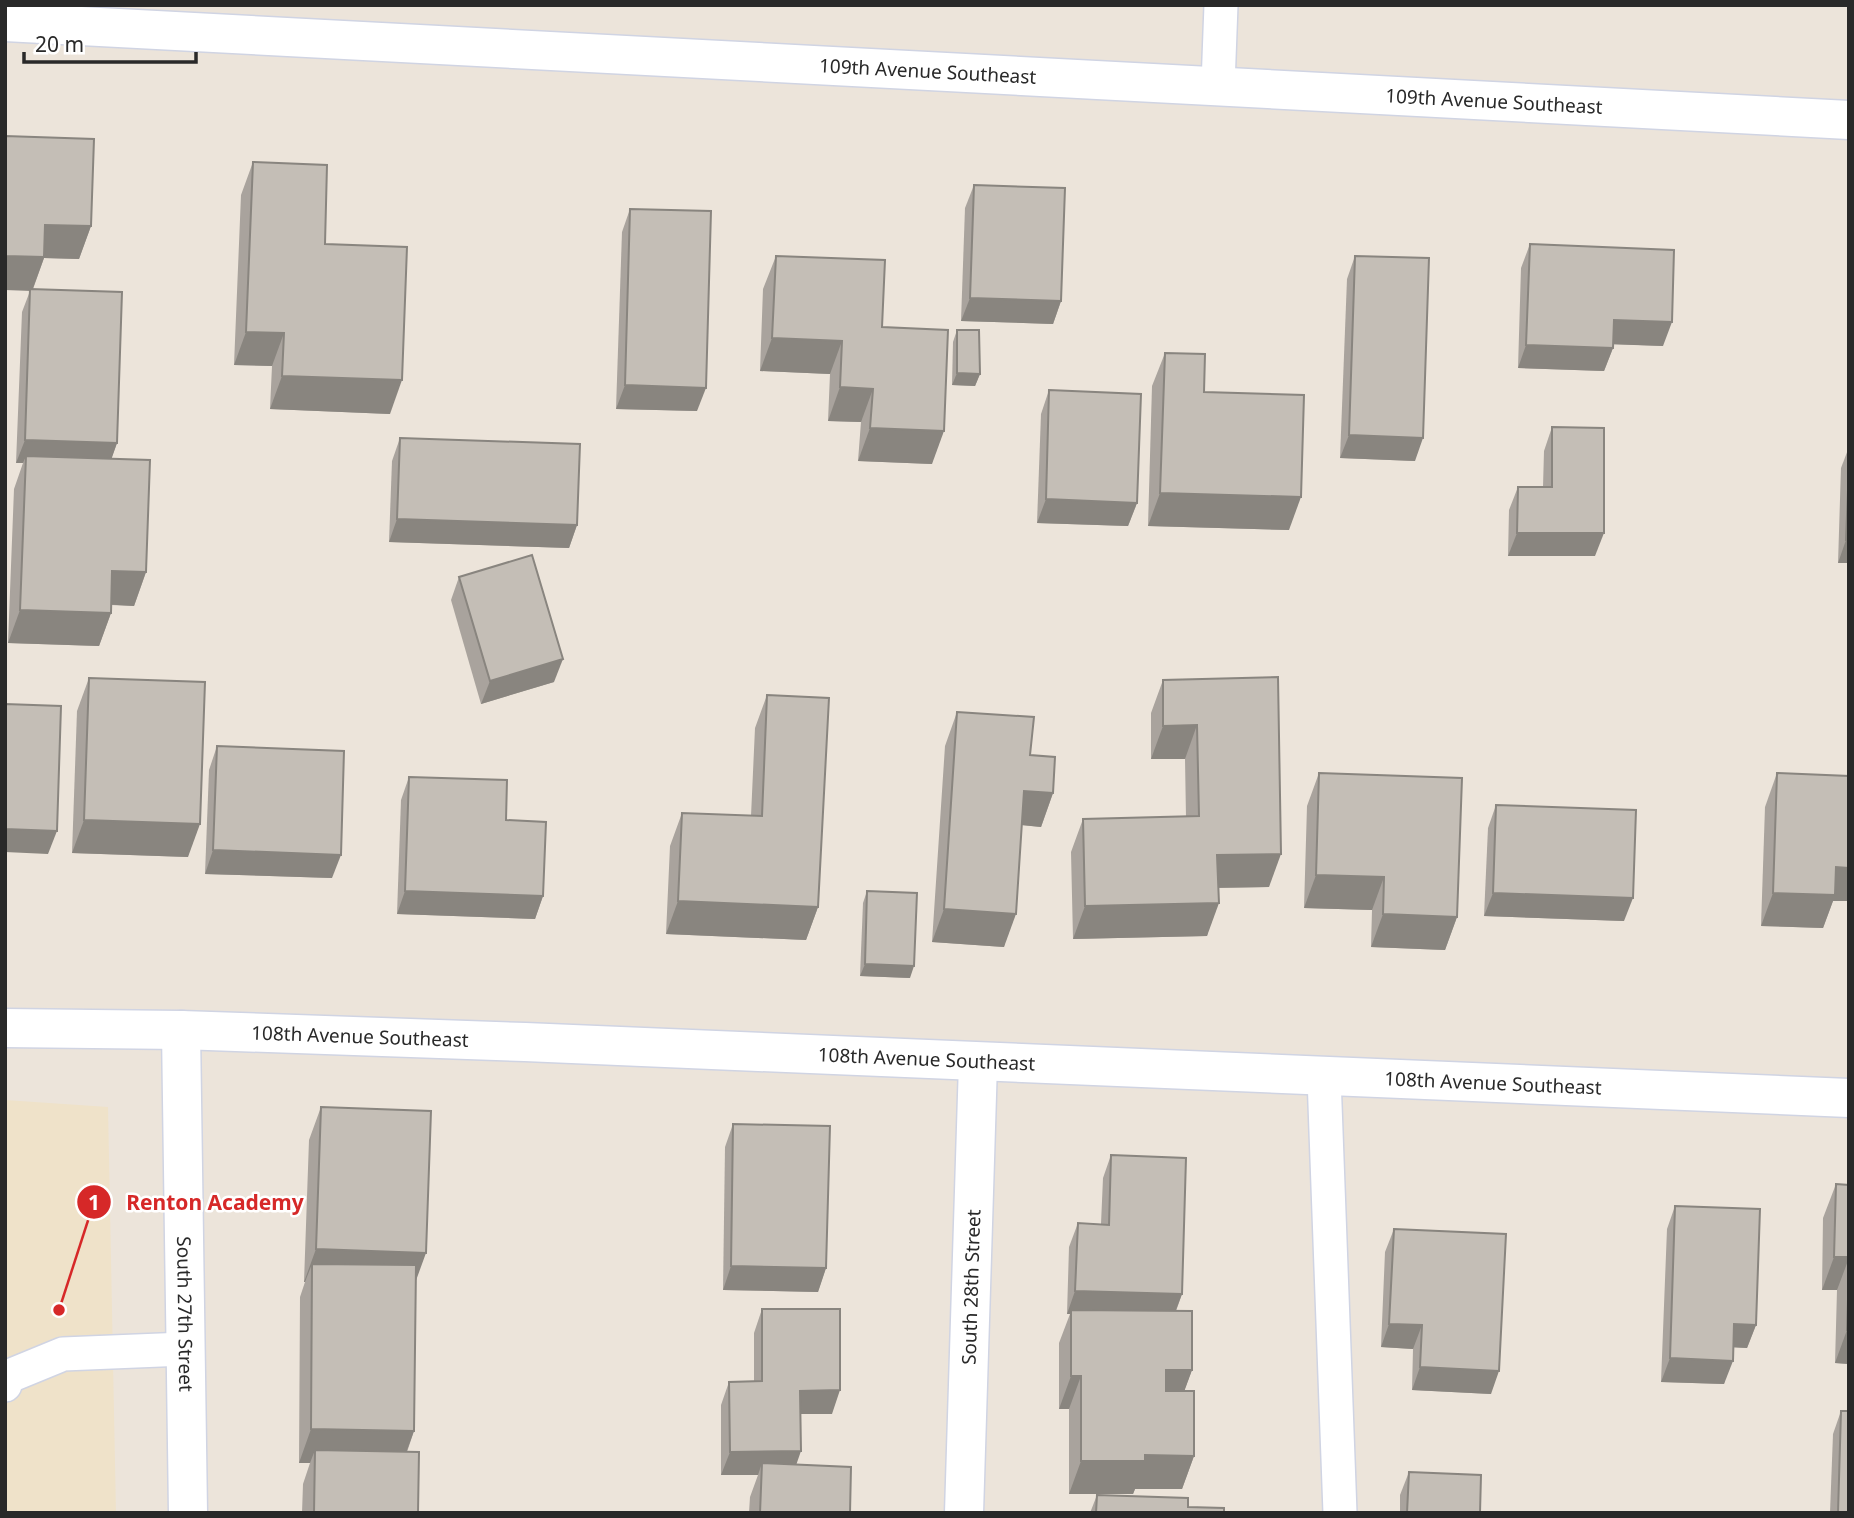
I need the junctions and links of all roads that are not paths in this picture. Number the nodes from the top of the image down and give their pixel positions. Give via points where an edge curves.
1 (1222, 5) edge
2 (5, 22) edge
3 (1218, 85) junction
4 (1849, 120) edge
5 (5, 1028) edge
6 (181, 1030) junction
7 (978, 1063) junction
8 (1325, 1077) junction
9 (1849, 1098) edge
10 (186, 1349) junction
11 (5, 1385) edge
12 (188, 1513) edge
13 (964, 1513) edge
14 (1340, 1513) edge

1 - 3 lane
2 - 3 street, 109th Avenue Southeast
3 - 4 street, 109th Avenue Southeast
5 - 6 street, 108th Avenue Southeast
6 - 7 street, 108th Avenue Southeast
6 - 10 street, South 27th Street
7 - 8 street, 108th Avenue Southeast
7 - 13 street, South 28th Street
8 - 9 street, 108th Avenue Southeast
8 - 14 lane
10 - 11 lane via 63,1354 7,1377
10 - 12 street, South 27th Street

